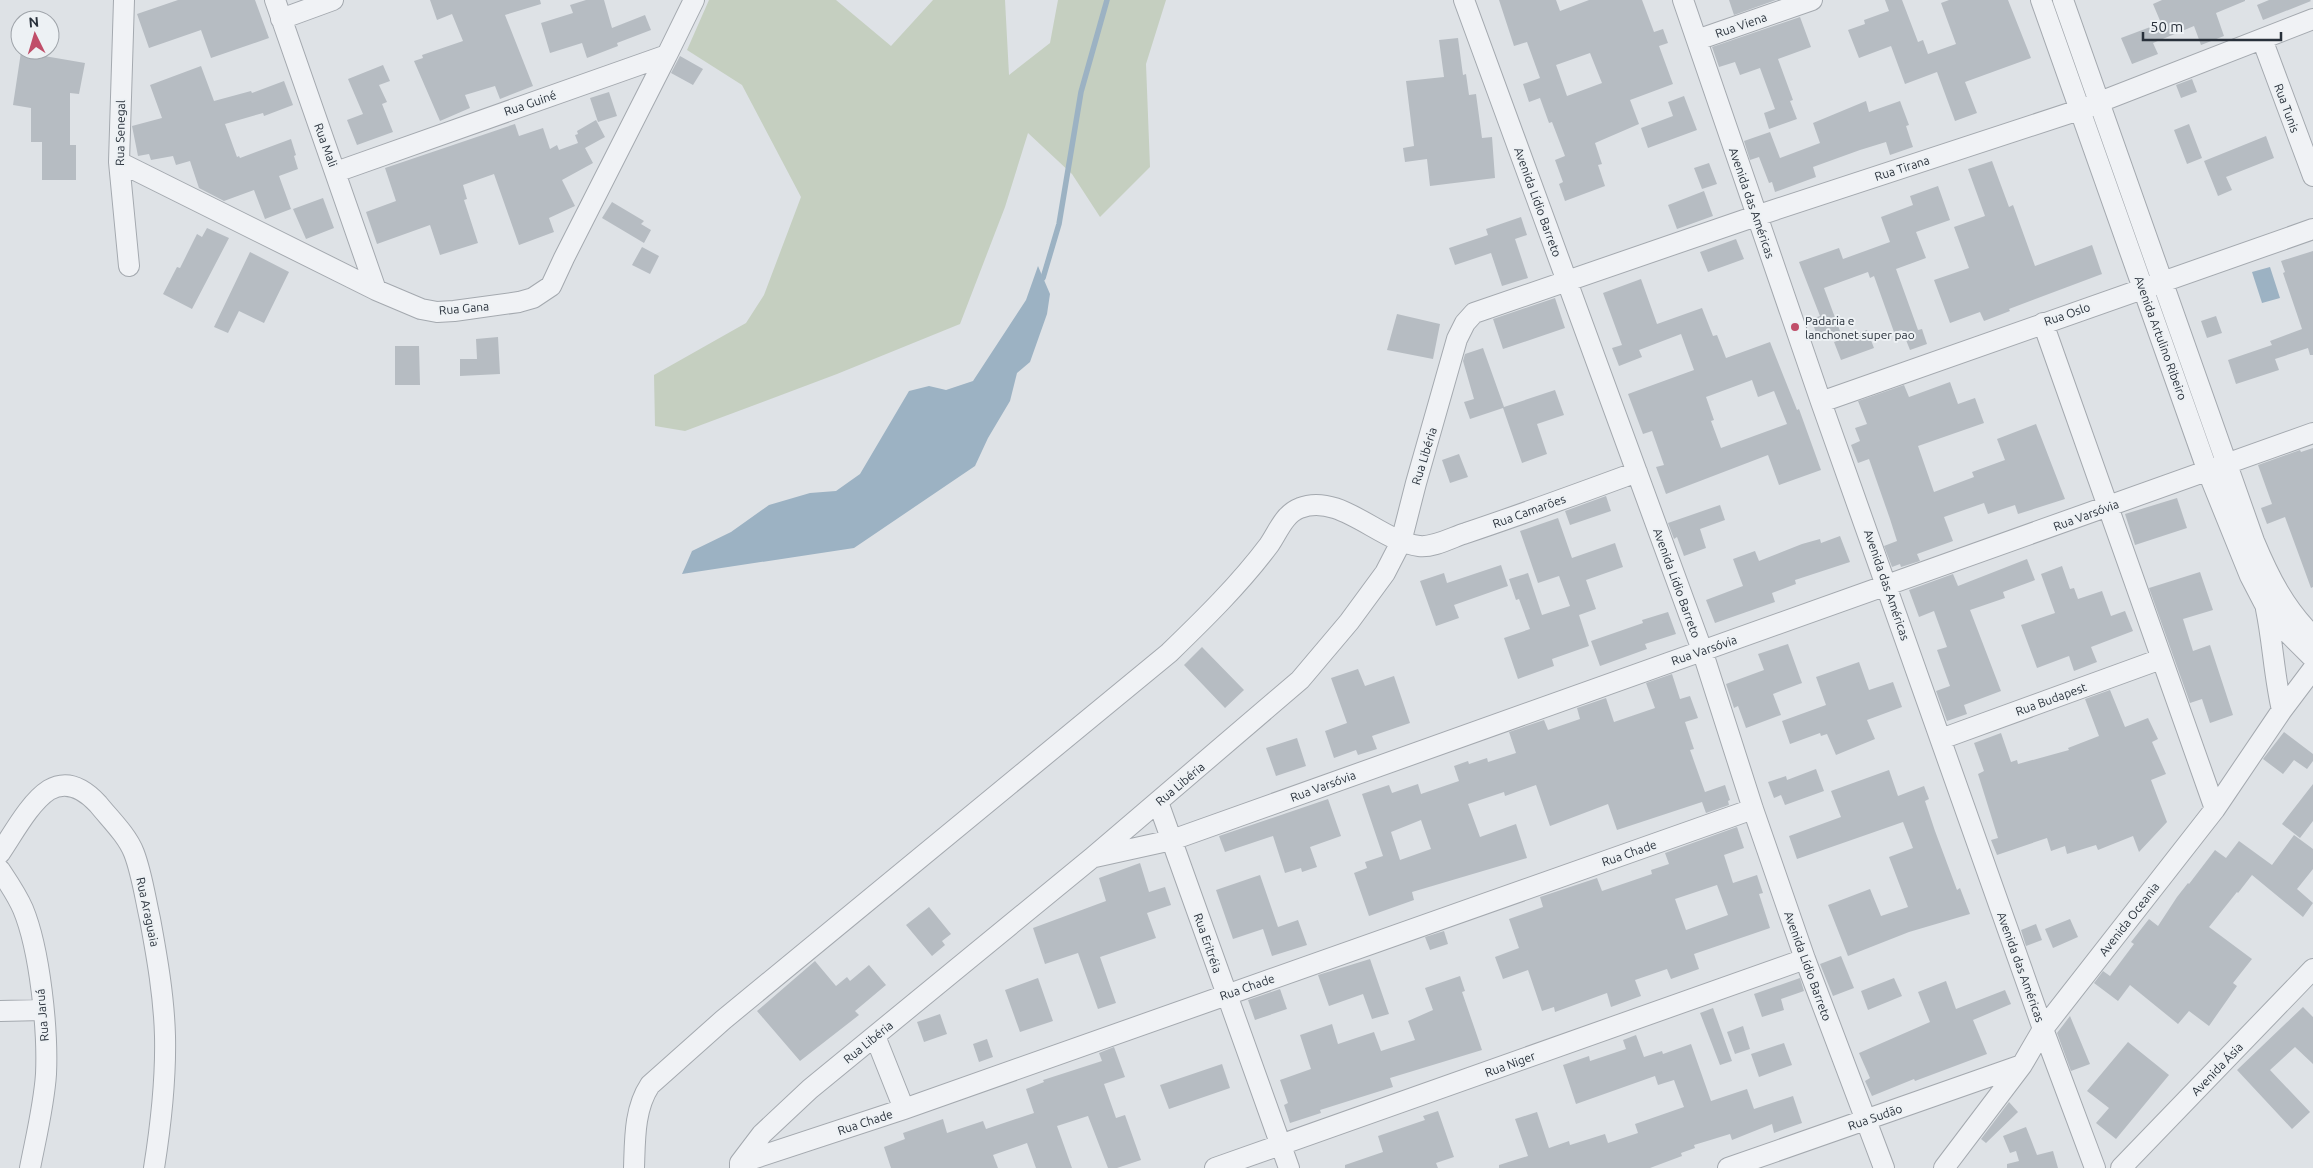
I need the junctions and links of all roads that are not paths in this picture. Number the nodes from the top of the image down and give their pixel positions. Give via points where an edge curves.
1 (124, 0) edge
2 (275, 0) edge
3 (334, 0) edge
4 (694, 0) edge
5 (1464, 0) edge
6 (1683, 0) edge
7 (1812, 0) edge
8 (2041, 0) edge
9 (2063, 0) edge
10 (282, 19) junction
11 (2313, 21) edge
12 (2262, 39) junction
13 (1698, 40) junction
14 (667, 55) junction
15 (2100, 103) junction
16 (2079, 110) junction
17 (119, 162) junction
18 (336, 172) junction
19 (2313, 176) edge
20 (1756, 216) junction
21 (2313, 229) edge
22 (129, 266) dead end
23 (2162, 280) junction
24 (1567, 282) junction
25 (2143, 288) junction
26 (376, 290) junction
27 (1488, 307) joint
28 (2043, 323) junction
29 (1821, 402) junction
30 (2313, 433) edge
31 (2217, 468) junction
32 (1637, 472) junction
33 (2108, 507) junction
34 (1401, 542) junction
35 (1887, 586) junction
36 (2264, 602) junction
37 (2313, 636) edge
38 (1702, 650) junction
39 (2313, 658) edge
40 (2161, 659) junction
41 (2313, 669) edge
42 (2282, 710) junction
43 (1941, 740) junction
44 (1158, 802) junction
45 (2215, 808) junction
46 (1753, 809) junction
47 (1172, 840) junction
48 (0, 853) edge
49 (1093, 857) junction
50 (0, 870) edge
51 (1805, 960) junction
52 (2313, 969) edge
53 (1226, 994) junction
54 (43, 1010) junction
55 (0, 1011) edge
56 (2043, 1029) junction
57 (875, 1036) junction
58 (2022, 1065) junction
59 (904, 1109) junction
60 (1866, 1120) junction
61 (1280, 1146) junction
62 (740, 1166) edge
63 (30, 1168) edge
64 (154, 1168) edge
65 (634, 1168) edge
66 (1215, 1168) edge
67 (1288, 1168) edge
68 (1728, 1168) edge
69 (1884, 1168) edge
70 (1944, 1168) edge
71 (2095, 1168) edge
72 (2121, 1168) edge

1 - 17 street, Rua Senegal
2 - 10 street, Rua Mali
3 - 10 street
4 - 14 street
5 - 24 street, Avenida Lídio Barreto
6 - 13 street, Avenida das Américas
7 - 13 street, Rua Viena
8 - 16 street, Avenida Artulino Ribeiro
9 - 15 street, Avenida Artulino Ribeiro
10 - 18 street, Rua Mali
11 - 12 street, Rua Tirana
12 - 15 street, Rua Tirana
12 - 19 street, Rua Tunis
13 - 20 street, Avenida das Américas
14 - 18 street, Rua Guiné
14 - 26 street, Rua Gana via 557,277 540,295 519,302 437,312 421,309
15 - 16 street, Rua Tirana
15 - 23 street, Avenida Artulino Ribeiro
16 - 20 street, Rua Tirana
16 - 25 street, Avenida Artulino Ribeiro
17 - 22 street, Rua Senegal
17 - 26 street, Rua Gana
18 - 26 street, Rua Mali
20 - 24 street, Rua Tirana
20 - 29 street, Avenida das Américas
21 - 23 street, Rua Oslo
23 - 25 street, Rua Oslo
23 - 31 street, Avenida Artulino Ribeiro
24 - 27 street, Rua Tirana
24 - 32 street, Avenida Lídio Barreto
25 - 28 street, Rua Oslo
25 - 31 street, Avenida Artulino Ribeiro
27 - 34 street, Rua Libéria via 1465,322 1457,338
28 - 29 street, Rua Oslo
28 - 33 street
29 - 35 street, Avenida das Américas
30 - 31 street, Rua Varsóvia
31 - 33 street, Rua Varsóvia
31 - 36 street, Avenida Artulino Ribeiro via 2250,576
31 - 37 street, Avenida Artulino Ribeiro via 2278,593
32 - 34 street, Rua Camarões via 1421,547
32 - 38 street, Avenida Lídio Barreto
33 - 35 street, Rua Varsóvia
33 - 40 street
34 - 44 street, Rua Libéria via 1385,573 1350,622 1300,680
34 - 65 street via 1338,509 1314,505 1291,513 1228,595 1169,653 730,1013 650,1085 643,1096 636,1125
35 - 38 street, Rua Varsóvia
35 - 43 street, Avenida das Américas
36 - 39 street, Avenida Artulino Ribeiro via 2281,626
36 - 42 street
38 - 46 street, Avenida Lídio Barreto
38 - 47 street, Rua Varsóvia
40 - 43 street, Rua Budapest
40 - 45 street
41 - 42 street, Avenida Oceania
42 - 45 street, Avenida Oceania
43 - 56 street, Avenida das Américas
44 - 47 street, Rua Eritréia
44 - 49 street, Rua Libéria
45 - 56 street, Avenida Oceania
46 - 51 street, Avenida Lídio Barreto
46 - 53 street, Rua Chade
47 - 49 street, Rua Varsóvia
47 - 53 street, Rua Eritréia
48 - 64 street, Rua Araguaia via 38,799 65,785 74,786 93,798 133,851 156,948 165,1035 164,1089
49 - 57 street, Rua Libéria
50 - 54 street, Rua Jaruá via 23,908 31,934
51 - 60 street, Avenida Lídio Barreto
51 - 61 street, Rua Niger
52 - 72 street, Avenida Ásia
53 - 59 street, Rua Chade
53 - 61 street, Rua Eritréia
54 - 55 street
54 - 63 street, Rua Jaruá via 46,1075
56 - 58 street, Avenida Oceania
56 - 71 street, Avenida das Américas
57 - 59 street
57 - 62 street, Rua Libéria via 782,1114 762,1134
58 - 60 street, Rua Sudão
58 - 70 street, Avenida Oceania
59 - 62 street, Rua Chade
60 - 68 street, Rua Sudão
60 - 69 street, Avenida Lídio Barreto
61 - 66 street, Rua Niger
61 - 67 street, Rua Eritréia

